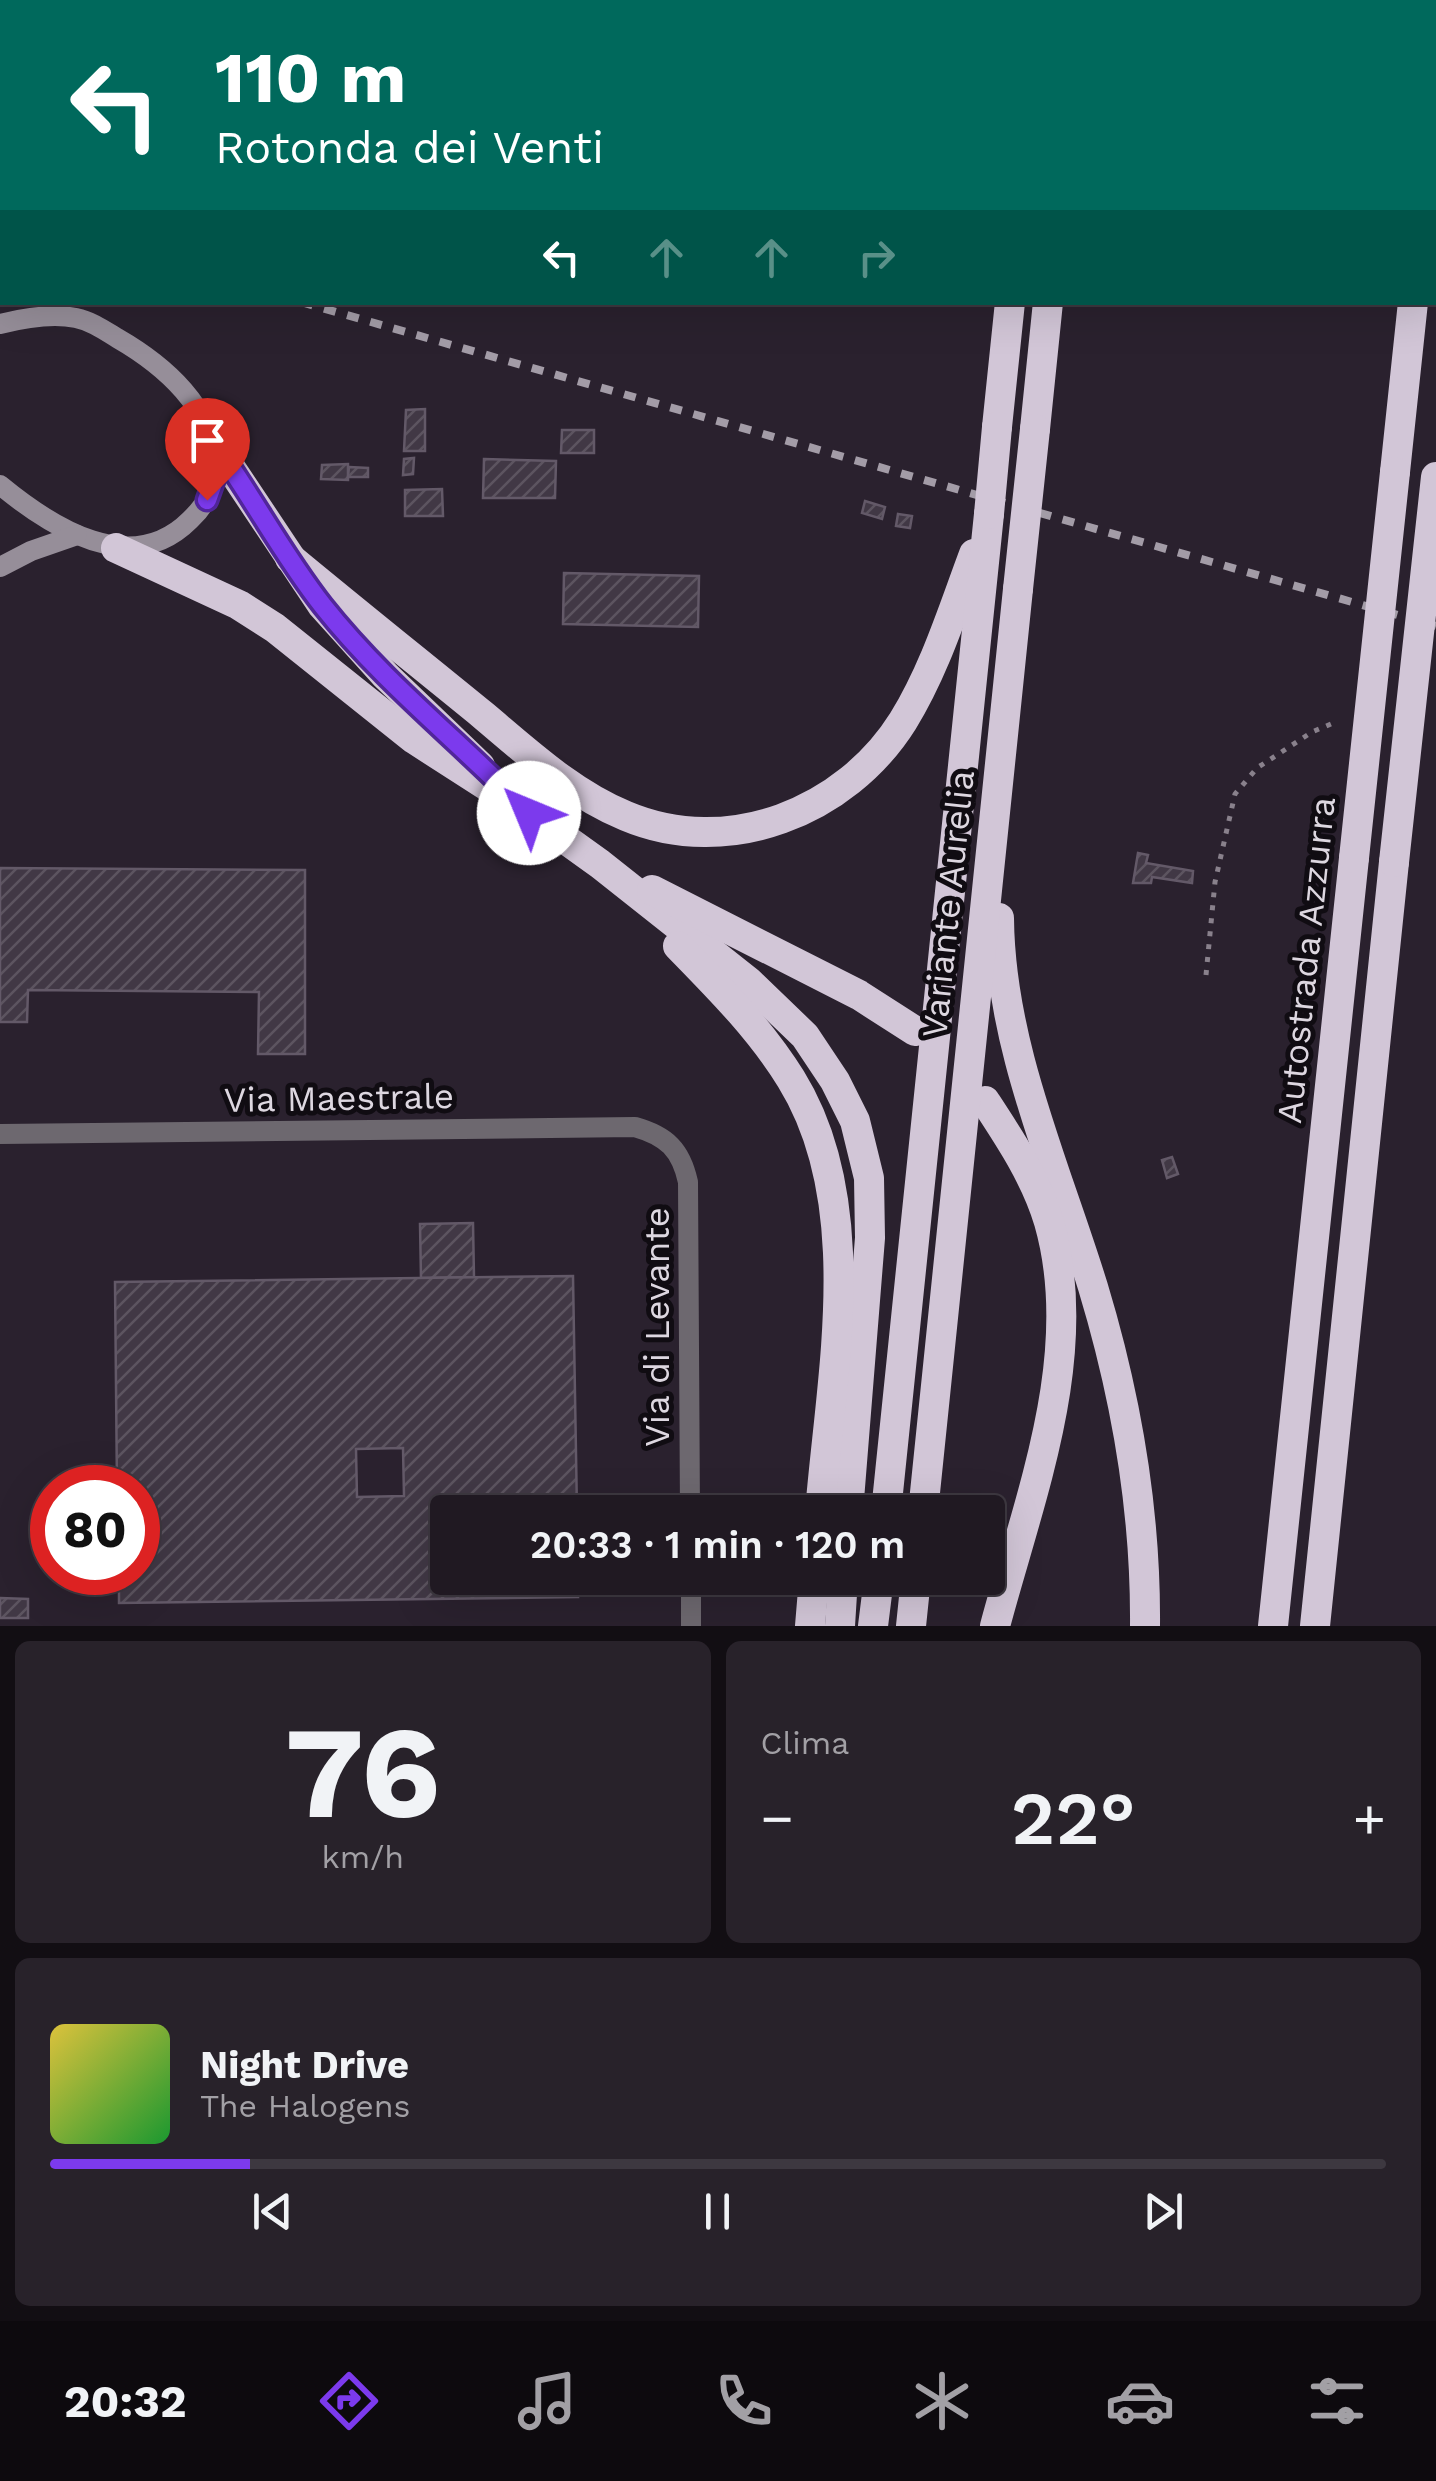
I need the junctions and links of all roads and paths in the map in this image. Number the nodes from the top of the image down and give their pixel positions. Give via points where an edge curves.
1 (50, 305) edge
2 (1010, 305) edge
3 (1048, 305) edge
4 (1413, 305) edge
5 (74, 318) junction
6 (0, 324) edge
7 (212, 440) junction
8 (1436, 477) edge
9 (0, 485) edge
10 (77, 535) junction
11 (116, 548) junction
12 (290, 558) junction
13 (0, 568) edge
14 (973, 581) junction
15 (1344, 719) dead end
16 (998, 784) junction
17 (529, 813) junction
18 (600, 864) junction
19 (1206, 975) dead end
20 (915, 1031) dead end
21 (985, 1101) dead end
22 (0, 1134) edge
23 (674, 1146) joint
24 (690, 1495) edge
25 (821, 1495) edge
26 (849, 1495) edge
27 (888, 1495) edge
28 (925, 1495) edge
29 (690, 1595) edge
30 (813, 1595) edge
31 (843, 1595) edge
32 (876, 1595) edge
33 (914, 1595) edge
34 (691, 1626) edge
35 (810, 1626) edge
36 (840, 1626) edge
37 (873, 1626) edge
38 (911, 1626) edge
39 (995, 1626) edge
40 (1144, 1626) edge
41 (1273, 1626) edge
42 (1314, 1626) edge

1 - 5 street
2 - 14 highway, bridge via 990,514
3 - 16 highway, Variante Aurelia, bridge
4 - 41 highway, Autostrada Azzurra, bridge
5 - 6 street
5 - 7 street via 150,360 191,399
7 - 11 street via 216,475 195,516 166,538
7 - 12 highway
8 - 42 highway, bridge
9 - 10 street
10 - 11 street
10 - 13 street
11 - 17 highway via 258,617 414,739
12 - 14 highway via 575,788 629,818 704,831 782,820 859,774 912,704
12 - 17 highway via 385,675
14 - 27 highway, Variante Aurelia
15 - 19 path via 1257,768 1235,794 1215,882
16 - 28 highway, Variante Aurelia
16 - 40 highway via 1007,1004 1123,1406 1141,1530
17 - 18 highway
18 - 20 highway via 860,995
18 - 25 highway via 753,1026 792,1081 820,1142 832,1184 838,1260
18 - 26 highway via 781,1010 819,1055 855,1120 866,1157 870,1220
21 - 39 highway via 1042,1201 1061,1304 1048,1424
22 - 23 street, Via Maestrale via 636,1127
23 - 24 street, Via di Levante via 688,1182
29 - 34 street
30 - 35 highway
31 - 36 highway
32 - 37 highway
33 - 38 highway

